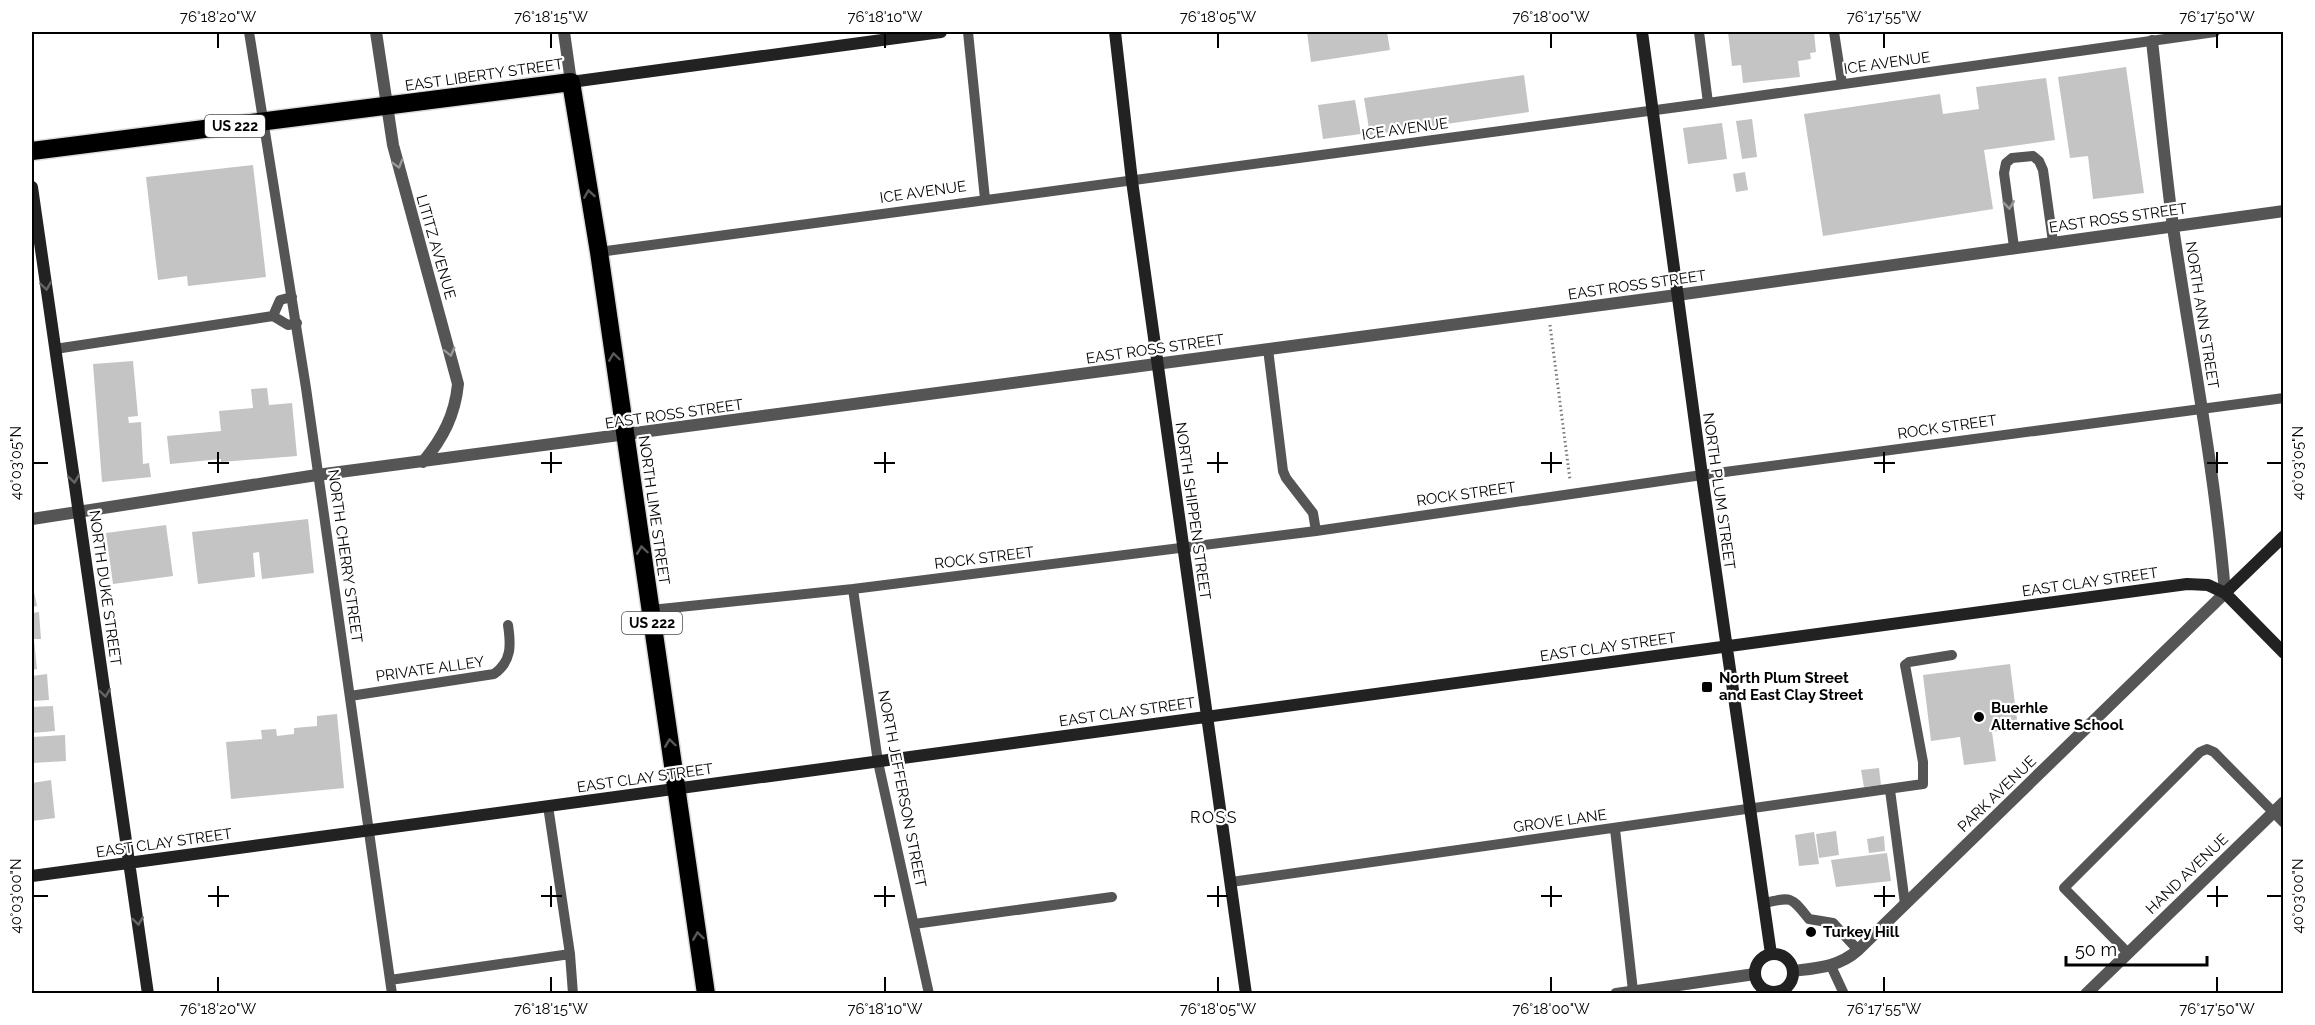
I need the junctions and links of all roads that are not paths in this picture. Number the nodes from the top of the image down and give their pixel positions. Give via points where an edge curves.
1 (249, 32) edge
2 (376, 32) edge
3 (564, 32) edge
4 (941, 32) edge
5 (968, 32) edge
6 (1114, 32) edge
7 (1642, 32) edge
8 (1699, 32) edge
9 (1834, 32) edge
10 (2215, 32) edge
11 (2152, 41) junction
12 (571, 82) junction
13 (1842, 84) junction
14 (1708, 103) junction
15 (386, 107) junction
16 (1653, 110) junction
17 (265, 123) junction
18 (32, 151) edge
19 (1132, 181) junction
20 (32, 187) edge
21 (985, 199) junction
22 (33, 208) edge
23 (2283, 211) edge
24 (2173, 225) junction
25 (2053, 242) junction
26 (2014, 247) junction
27 (599, 252) junction
28 (37, 264) edge
29 (1677, 294) junction
30 (292, 297) junction
31 (273, 316) junction
32 (297, 323) junction
33 (55, 349) junction
34 (1268, 349) junction
35 (1157, 364) junction
36 (2283, 399) edge
37 (2202, 408) junction
38 (626, 436) junction
39 (423, 462) junction
40 (317, 475) junction
41 (1702, 475) junction
42 (79, 512) junction
43 (32, 519) edge
44 (1316, 531) junction
45 (2283, 536) edge
46 (1183, 548) junction
47 (853, 589) junction
48 (2225, 593) junction
49 (651, 610) junction
50 (508, 625) dead end
51 (1726, 647) junction
52 (2283, 653) edge
53 (1952, 655) dead end
54 (350, 696) junction
55 (1209, 716) junction
56 (878, 762) junction
57 (676, 788) junction
58 (1892, 789) junction
59 (2283, 802) edge
60 (548, 806) junction
61 (1751, 809) junction
62 (2273, 812) junction
63 (2283, 823) edge
64 (1615, 829) junction
65 (369, 830) junction
66 (129, 863) junction
67 (32, 876) edge
68 (1231, 882) junction
69 (1112, 897) dead end
70 (1764, 903) junction
71 (1905, 904) junction
72 (914, 924) junction
73 (1858, 950) junction
74 (2127, 953) junction
75 (570, 954) junction
76 (1771, 954) junction
77 (1831, 966) junction
78 (1793, 971) junction
79 (1755, 974) junction
80 (390, 980) junction
81 (1633, 991) junction
82 (148, 993) edge
83 (392, 993) edge
84 (573, 993) edge
85 (706, 993) edge
86 (929, 993) edge
87 (1246, 993) edge
88 (1616, 993) edge
89 (1775, 993) edge
90 (1844, 993) edge
91 (2086, 993) edge

1 - 17 lane, NORTH CHERRY STREET
2 - 15 street, LITITZ AVENUE
3 - 12 street, NORTH LIME STREET
4 - 12 main road, EAST LIBERTY STREET
5 - 21 lane
6 - 19 main road, NORTH SHIPPEN STREET
7 - 16 main road, NORTH PLUM STREET
8 - 14 lane
9 - 13 lane
10 - 11 lane, ICE AVENUE
11 - 13 lane, ICE AVENUE
11 - 24 street, NORTH ANN STREET
12 - 15 highway, EAST LIBERTY STREET / US 222
27 -> 12 highway, NORTH LIME STREET / US 222
13 - 14 lane, ICE AVENUE
14 - 16 lane, ICE AVENUE
15 - 17 highway, EAST LIBERTY STREET / US 222
15 -> 39 street, LITITZ AVENUE via 458,384 453,412 441,441
16 - 19 lane, ICE AVENUE
16 - 29 main road, NORTH PLUM STREET
17 - 18 highway, EAST LIBERTY STREET / US 222
17 - 30 lane, NORTH CHERRY STREET
19 - 21 lane, ICE AVENUE
19 - 35 main road, NORTH SHIPPEN STREET
20 - 22 main road, NORTH DUKE STREET
21 - 27 lane, ICE AVENUE
22 - 28 main road, NORTH DUKE STREET
23 - 24 street, EAST ROSS STREET
24 - 25 street, EAST ROSS STREET
24 - 37 street, NORTH ANN STREET
25 - 26 street, EAST ROSS STREET
25 -> 26 lane via 2039,161 2033,156 2012,158 2004,173
26 - 29 street, EAST ROSS STREET
38 -> 27 highway, NORTH LIME STREET / US 222
28 -> 33 main road, NORTH DUKE STREET
29 - 34 street, EAST ROSS STREET
29 - 41 main road, NORTH PLUM STREET
30 - 31 lane via 280,300
30 - 32 lane, NORTH CHERRY STREET
31 - 32 lane via 288,325
31 - 33 lane
32 - 40 lane, NORTH CHERRY STREET
33 -> 42 main road, NORTH DUKE STREET
34 - 35 street, EAST ROSS STREET
34 - 44 lane via 1283,471 1312,513
35 - 38 street, EAST ROSS STREET
35 - 46 main road, NORTH SHIPPEN STREET
36 - 37 lane, ROCK STREET
37 - 41 lane, ROCK STREET
37 - 48 street, NORTH ANN STREET
38 - 39 street, EAST ROSS STREET
49 -> 38 highway, NORTH LIME STREET / US 222
39 - 40 street, EAST ROSS STREET
40 - 42 street, EAST ROSS STREET
40 - 54 lane, NORTH CHERRY STREET
41 - 44 lane, ROCK STREET
41 - 51 main road, NORTH PLUM STREET
42 - 43 street, EAST ROSS STREET
42 -> 66 main road, NORTH DUKE STREET
44 - 46 lane, ROCK STREET
45 - 48 main road, PARK AVENUE
46 - 47 lane, ROCK STREET
46 - 55 main road, NORTH SHIPPEN STREET
47 - 49 lane, ROCK STREET
47 - 56 lane, NORTH JEFFERSON STREET
48 - 51 main road, EAST CLAY STREET via 2208,585 2187,584
48 - 52 main road
48 - 71 street, PARK AVENUE
57 -> 49 highway, NORTH LIME STREET / US 222
50 - 54 lane, PRIVATE ALLEY via 507,662 494,674
51 - 55 main road, EAST CLAY STREET
51 - 61 main road, NORTH PLUM STREET
53 - 58 lane, GROVE LANE via 1905,665 1923,762 1923,784
54 - 65 lane, NORTH CHERRY STREET
55 - 56 main road, EAST CLAY STREET
55 - 68 main road, NORTH SHIPPEN STREET
56 - 57 main road, EAST CLAY STREET
56 - 72 lane, NORTH JEFFERSON STREET
57 - 60 main road, EAST CLAY STREET
85 -> 57 highway, NORTH LIME STREET / US 222
58 - 61 lane, GROVE LANE
58 - 71 lane
59 - 62 street, HAND AVENUE
60 - 65 main road, EAST CLAY STREET
60 - 75 lane
61 - 64 lane, GROVE LANE
61 - 70 main road, NORTH PLUM STREET
62 - 63 lane
62 - 74 street, HAND AVENUE
62 - 74 lane via 2214,752 2200,752 2064,888
64 - 68 lane, GROVE LANE
64 - 81 lane
65 - 66 main road, EAST CLAY STREET
65 - 80 lane, NORTH CHERRY STREET
66 - 67 main road, EAST CLAY STREET
66 -> 82 main road, NORTH DUKE STREET
68 - 87 main road, NORTH SHIPPEN STREET
69 - 72 lane
70 - 73 lane via 1793,900 1809,919 1833,923
70 - 76 main road, NORTH PLUM STREET
71 - 73 street, PARK AVENUE
72 - 86 lane, NORTH JEFFERSON STREET
73 - 77 street, PARK AVENUE
74 - 91 street, HAND AVENUE
75 - 80 lane
75 - 84 lane
76 - 78 main road via 1783,956
76 - 79 main road via 1757,963
77 - 78 street, PARK AVENUE
77 - 90 lane
78 - 89 main road via 1786,988
79 - 81 street
79 - 89 main road via 1760,985
80 - 83 lane, NORTH CHERRY STREET
81 - 88 street

